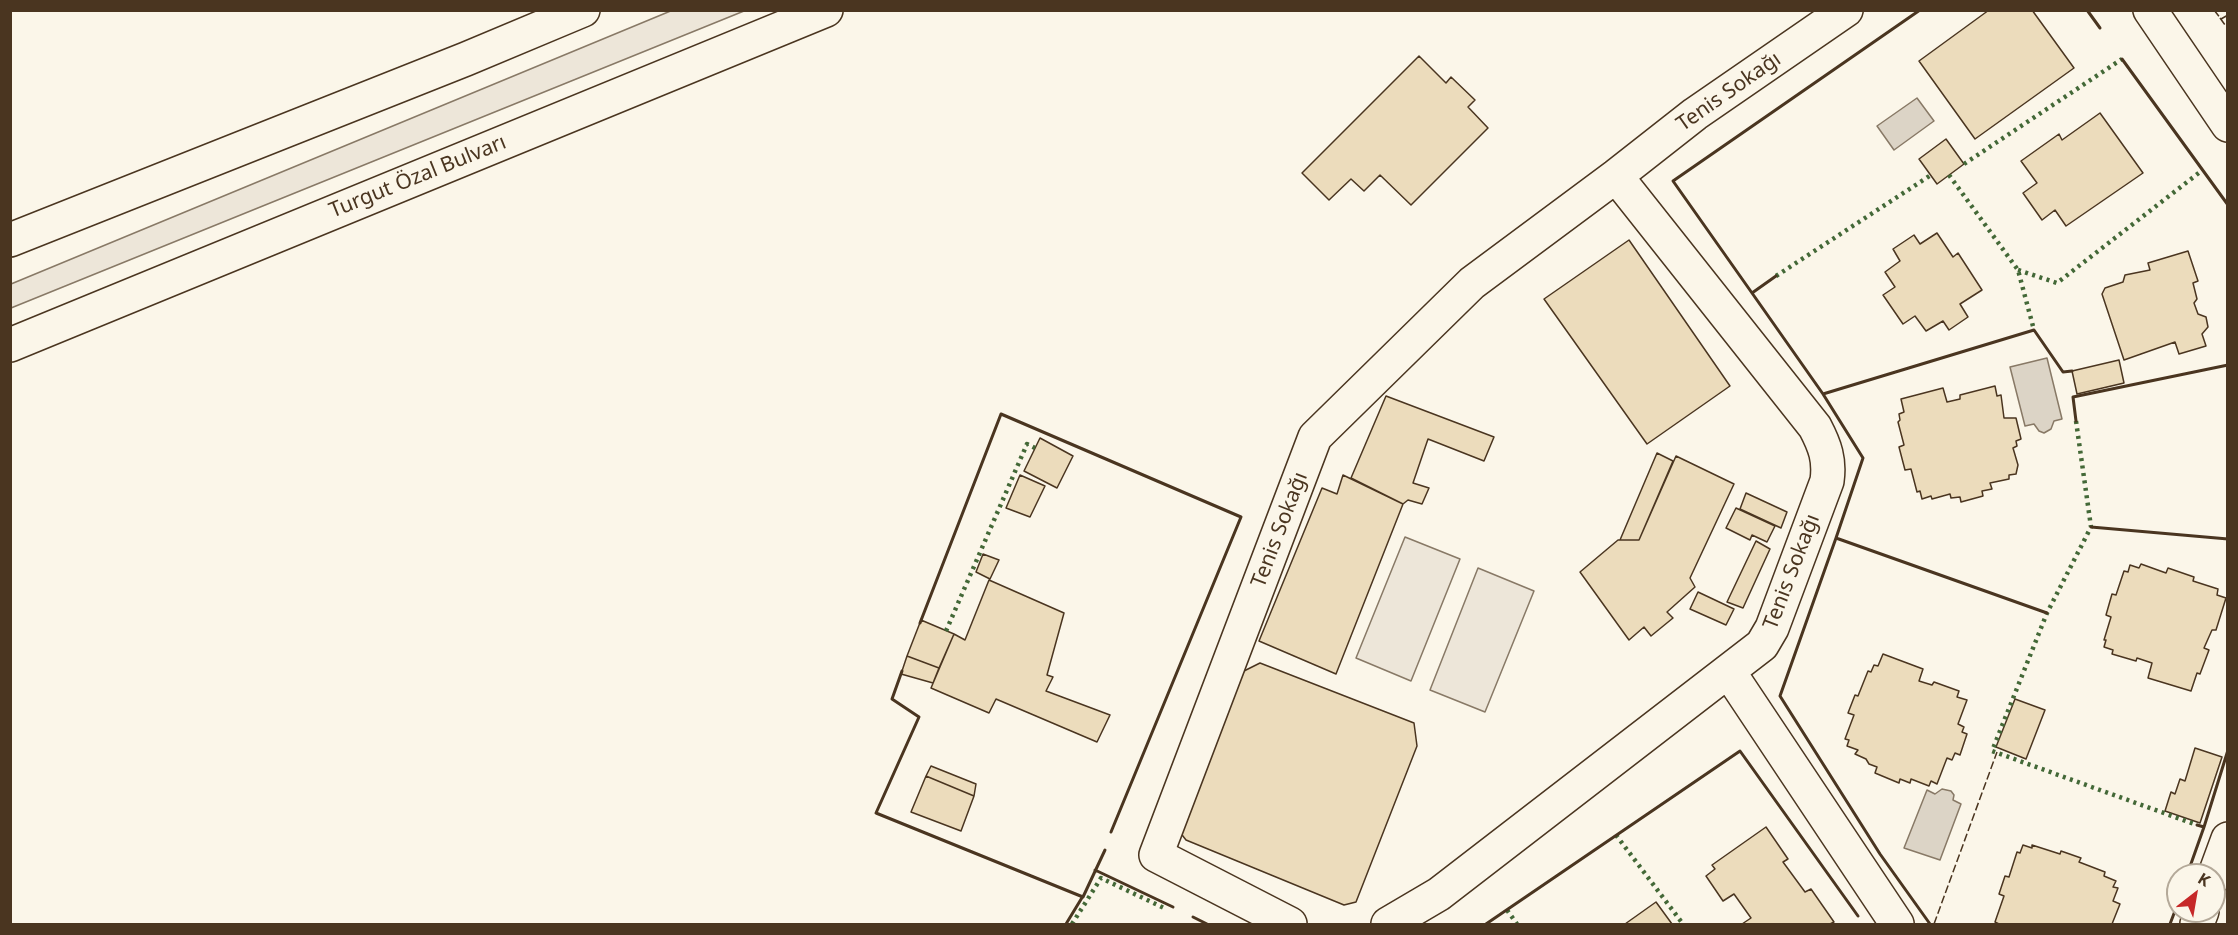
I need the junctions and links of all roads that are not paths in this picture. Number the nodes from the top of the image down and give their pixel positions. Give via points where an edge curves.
1 (583, 10) edge
2 (826, 10) edge
3 (1846, 10) edge
4 (2150, 10) edge
5 (2228, 125) edge
6 (1616, 176) junction
7 (10, 240) edge
8 (10, 345) edge
9 (1729, 672) junction
10 (2228, 839) edge
11 (2219, 863) edge
12 (1290, 924) edge
13 (1388, 924) edge
14 (1897, 924) edge

1 - 7 street
2 - 8 street, Turgut Özal Bulvarı
3 - 6 street, Tenis Sokağı via 1695,114
4 - 5 street
6 - 9 street, Tenis Sokağı via 1815,428 1828,454 1827,481 1772,628 1762,645
6 - 12 street, Tenis Sokağı via 1472,284 1316,437 1156,855
9 - 13 street, Tenis Sokağı via 1440,894
9 - 14 street
10 - 11 street

